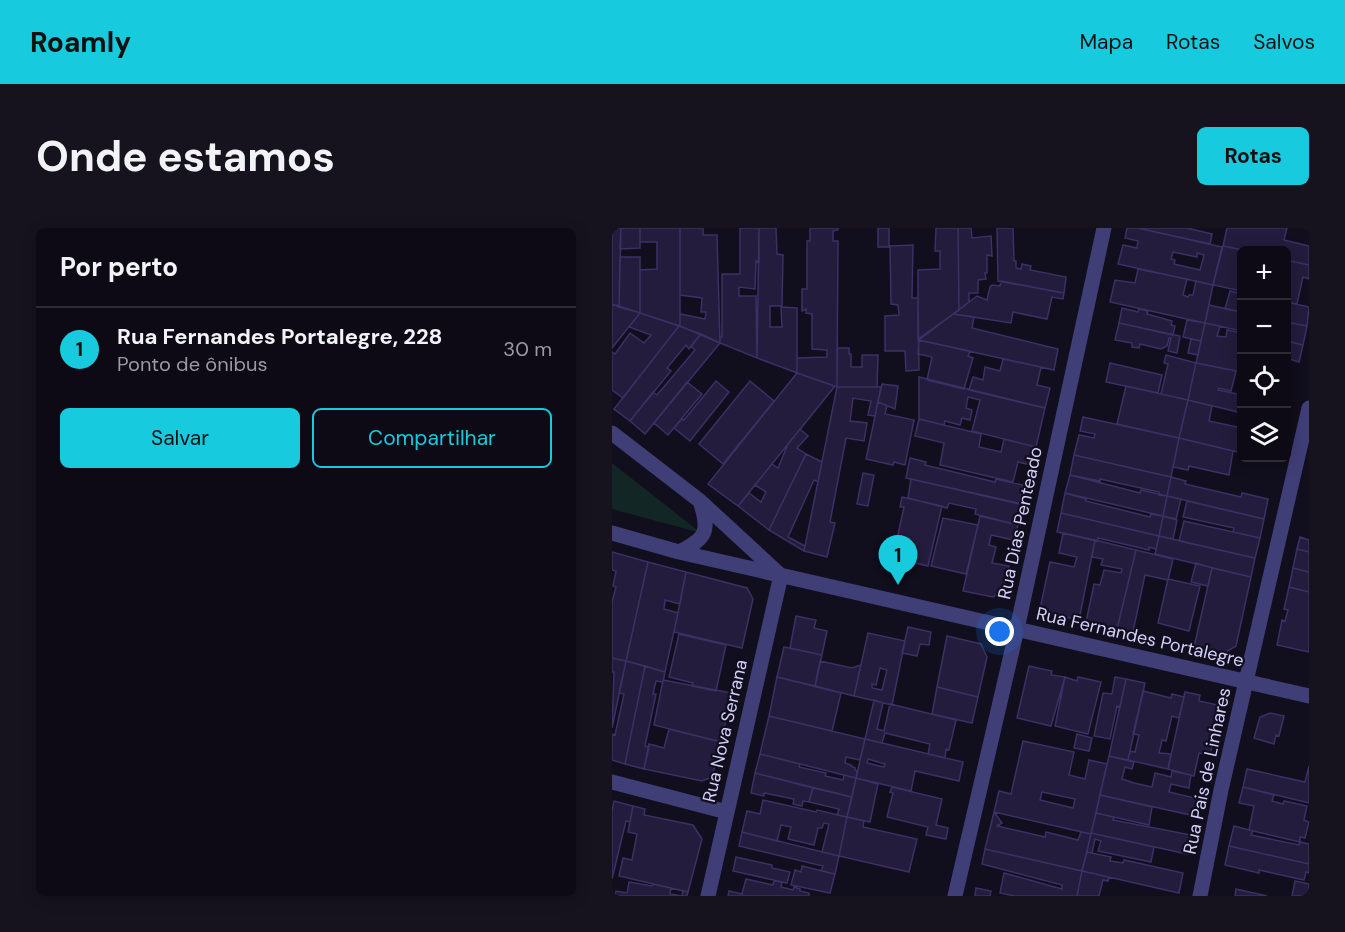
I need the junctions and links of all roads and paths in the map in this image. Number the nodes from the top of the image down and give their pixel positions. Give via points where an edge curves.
1 (1104, 228) edge
2 (1309, 408) edge
3 (612, 433) edge
4 (700, 501) junction
5 (612, 533) edge
6 (680, 552) junction
7 (780, 575) junction
8 (1017, 629) junction
9 (1246, 681) junction
10 (1309, 696) edge
11 (612, 782) edge
12 (727, 812) junction
13 (708, 896) edge
14 (955, 896) edge
15 (1200, 896) edge

1 - 8 street, Rua Dias Penteado
2 - 9 street, Rua Pais de Linhares
3 - 4 street
4 - 6 street via 706,530 703,538
4 - 7 street
5 - 6 street, Rua Fernandes Portalegre
6 - 7 street, Rua Fernandes Portalegre
7 - 8 street, Rua Fernandes Portalegre
7 - 12 street, Rua Nova Serrana
8 - 9 street, Rua Fernandes Portalegre
8 - 14 street, Rua Dias Penteado
9 - 10 street, Rua Fernandes Portalegre
9 - 15 street, Rua Pais de Linhares
11 - 12 street
12 - 13 street, Rua Nova Serrana

